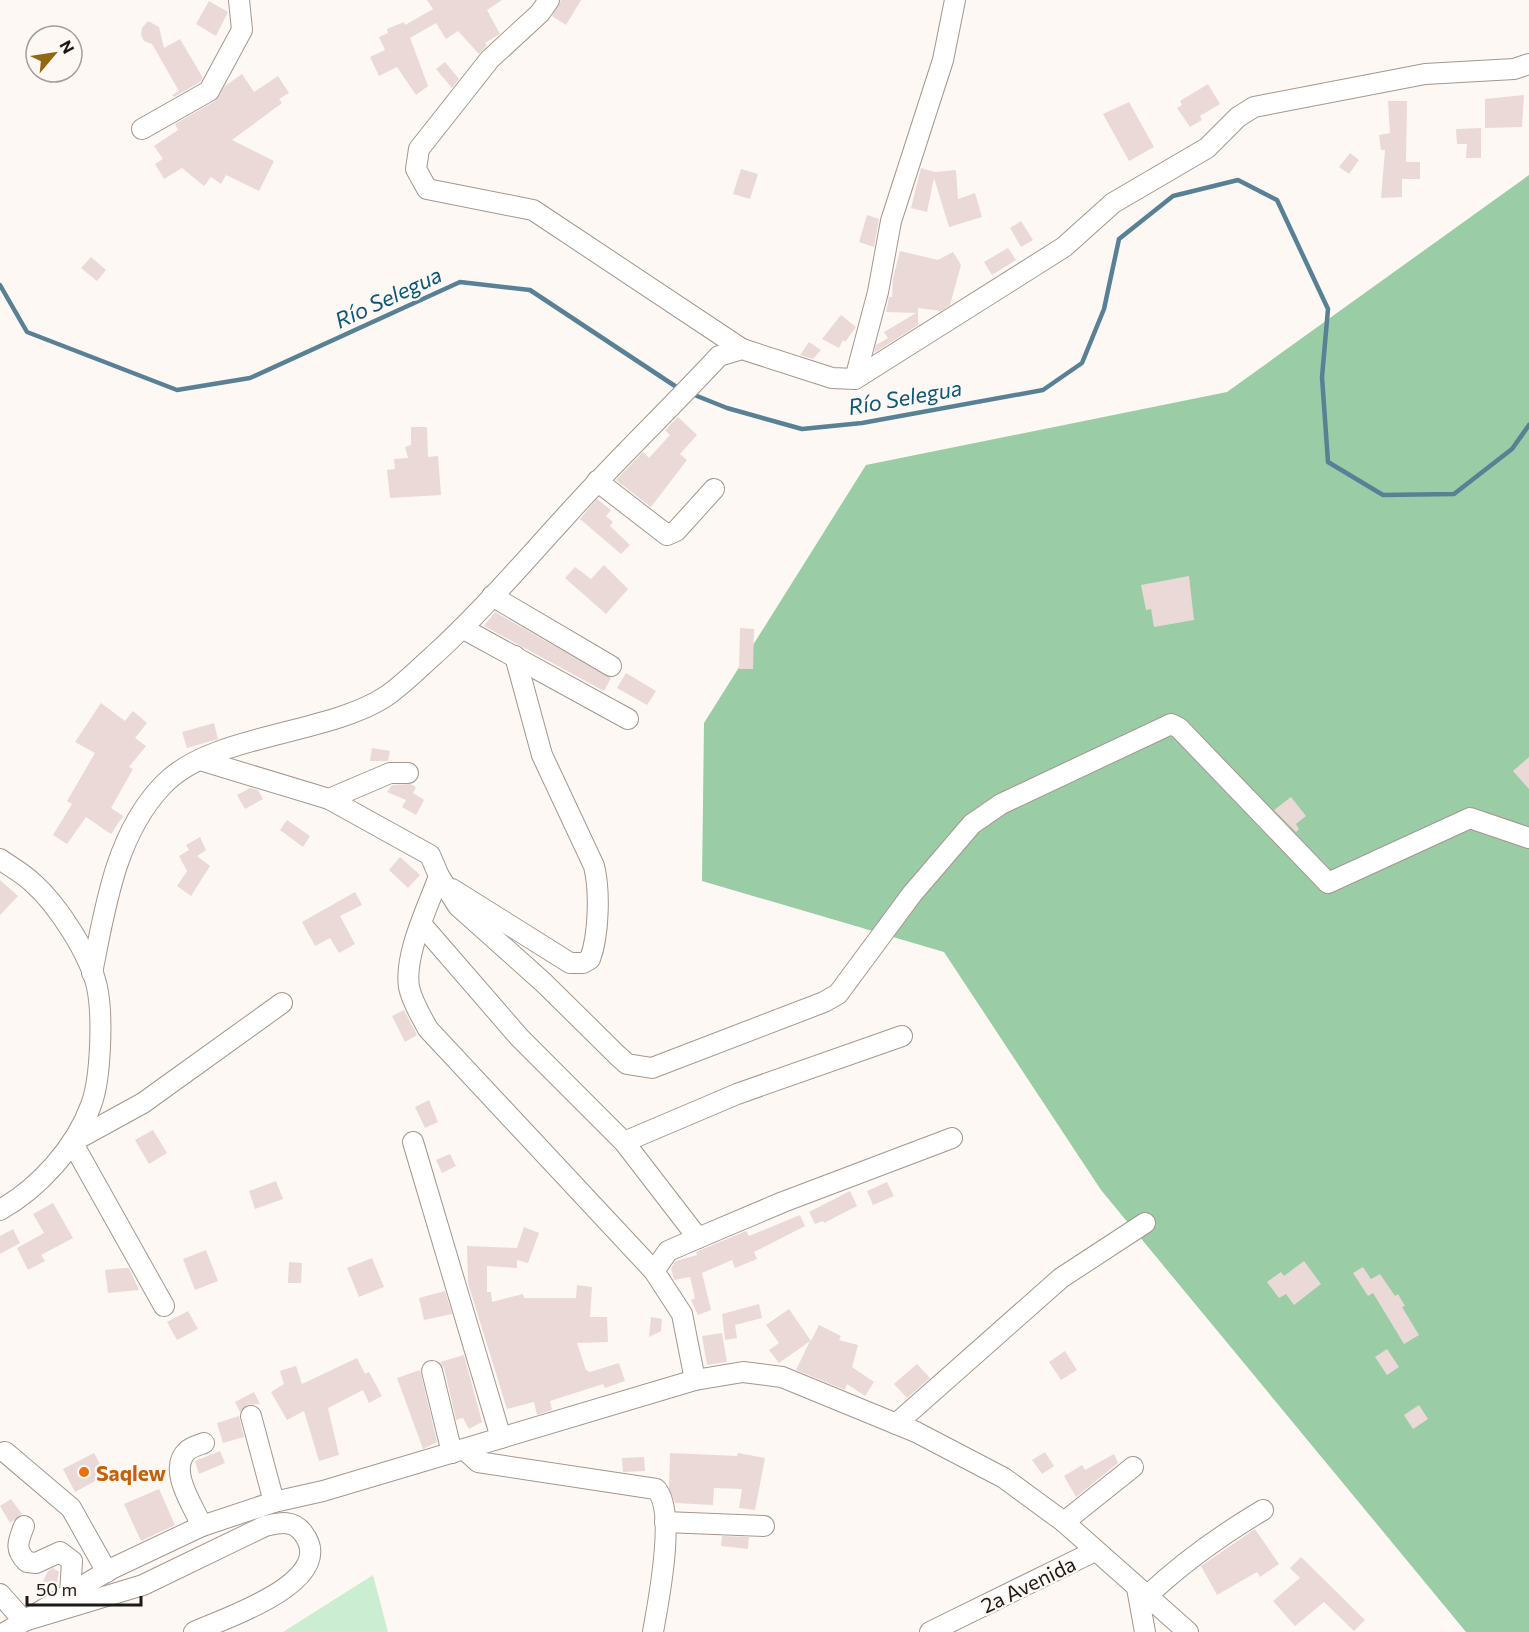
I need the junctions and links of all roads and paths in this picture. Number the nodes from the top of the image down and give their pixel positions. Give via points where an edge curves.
1 (239, 0) edge
2 (549, 0) edge
3 (955, 0) edge
4 (1529, 64) edge
5 (142, 129) dead end
6 (742, 349) junction
7 (855, 380) junction
8 (597, 481) junction
9 (714, 489) dead end
10 (492, 596) junction
11 (462, 628) junction
12 (515, 656) junction
13 (611, 666) dead end
14 (628, 719) dead end
15 (200, 759) junction
16 (408, 773) dead end
17 (329, 799) junction
18 (1529, 838) edge
19 (0, 859) edge
20 (442, 881) junction
21 (422, 925) junction
22 (92, 973) junction
23 (282, 1003) dead end
24 (902, 1036) dead end
25 (952, 1138) dead end
26 (72, 1142) junction
27 (413, 1142) dead end
28 (624, 1143) junction
29 (0, 1210) edge
30 (1145, 1223) dead end
31 (698, 1238) junction
32 (654, 1271) junction
33 (164, 1306) dead end
34 (432, 1371) dead end
35 (695, 1380) junction
36 (251, 1416) dead end
37 (896, 1424) junction
38 (501, 1438) junction
39 (204, 1443) dead end
40 (458, 1451) junction
41 (5, 1452) dead end
42 (1133, 1467) dead end
43 (274, 1502) junction
44 (1263, 1510) dead end
45 (665, 1522) junction
46 (1064, 1522) junction
47 (24, 1526) dead end
48 (202, 1526) junction
49 (764, 1526) dead end
50 (1095, 1551) junction
51 (107, 1572) junction
52 (1142, 1592) junction
53 (0, 1594) edge
54 (70, 1595) junction
55 (24, 1621) junction
56 (6, 1632) edge
57 (194, 1632) edge
58 (653, 1632) edge
59 (930, 1632) edge
60 (1145, 1632) edge
61 (1188, 1632) edge

1 - 5 street via 242,30 209,91
2 - 6 street via 490,59 419,149 416,169 420,179 427,189 533,210
3 - 7 street via 943,60 891,221
4 - 7 street via 1514,69 1425,74 1254,107 1206,148 1113,203 1064,247
6 - 7 street via 831,378
6 - 8 street via 718,356
8 - 9 street via 667,535 676,531
8 - 10 street
10 - 11 street
10 - 13 street
11 - 12 street
11 - 15 street via 405,681 365,707
12 - 14 street
12 - 20 street via 542,756 594,866 599,885 590,958 583,963 570,963
15 - 17 street
15 - 22 street via 164,784 133,830 105,903
16 - 17 street via 390,773
17 - 20 street via 430,855
18 - 20 street via 1470,818 1328,883 1171,724 1001,804 972,824 912,894 838,994 652,1068 622,1060 458,906
19 - 22 street via 34,883 67,924
20 - 21 street
21 - 28 street via 519,1037
21 - 32 street via 408,965 409,988 428,1029
22 - 26 street via 101,1040 92,1104
23 - 26 street via 143,1103
24 - 28 street via 737,1094
25 - 31 street
26 - 29 street via 42,1177
26 - 33 street
27 - 38 street
28 - 31 street
30 - 37 street via 1062,1278
31 - 32 street via 668,1251
32 - 35 street via 682,1314
34 - 40 street
35 - 37 street via 743,1372 782,1377
35 - 38 street
36 - 43 street
37 - 46 street via 1004,1478
38 - 40 street
39 - 48 street via 187,1450 180,1470 183,1487
40 - 43 street
40 - 45 street via 478,1462 656,1489
41 - 51 street via 71,1508
42 - 46 street
43 - 48 street
44 - 52 street via 1213,1540
45 - 49 street
45 - 58 street via 662,1585
46 - 50 street
47 - 54 street via 17,1545 27,1562 36,1563 60,1552 72,1560
48 - 51 street
50 - 52 street
50 - 59 street, 2a Avenida
51 - 54 street
52 - 60 street
52 - 61 street
53 - 55 street
54 - 55 street
55 - 56 street
55 - 57 street via 143,1585 265,1526 282,1522 303,1532 310,1558 304,1574 273,1596

